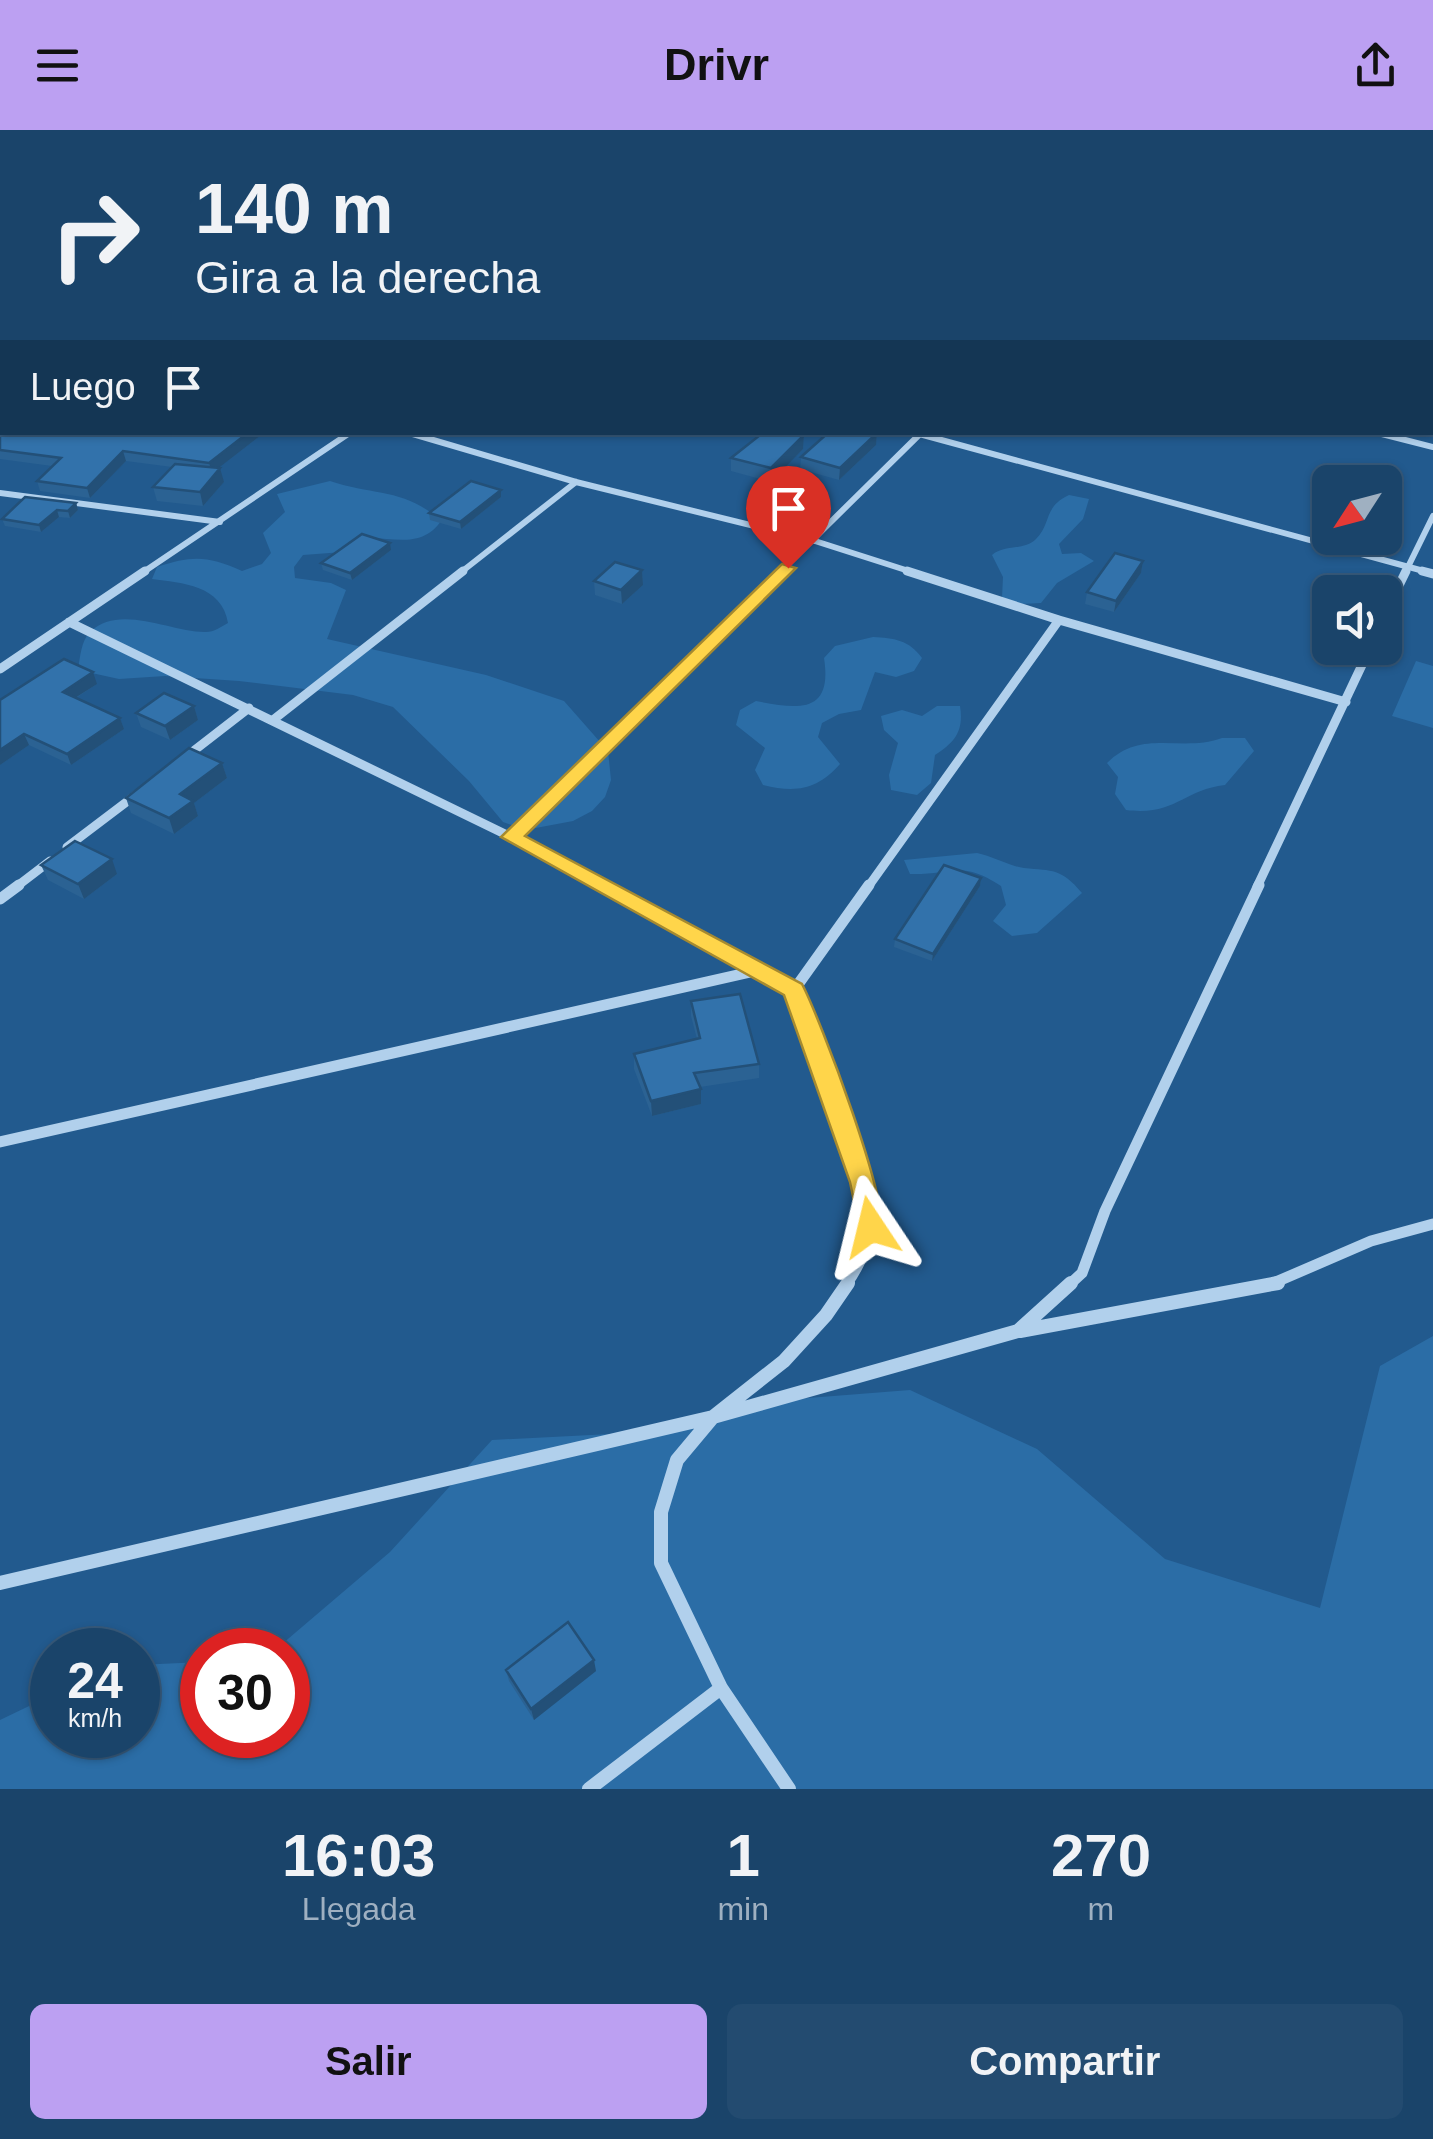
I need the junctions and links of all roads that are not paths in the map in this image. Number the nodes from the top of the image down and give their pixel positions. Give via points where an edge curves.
1 (346, 435) edge
2 (416, 435) edge
3 (916, 435) edge
4 (925, 435) edge
5 (1387, 435) edge
6 (1433, 446) edge
7 (576, 482) junction
8 (0, 493) edge
9 (1433, 516) edge
10 (221, 522) junction
11 (816, 541) junction
12 (1406, 566) junction
13 (1433, 574) edge
14 (1402, 575) edge
15 (1058, 620) junction
16 (68, 622) junction
17 (1362, 665) edge
18 (0, 669) edge
19 (1346, 702) junction
20 (249, 708) junction
21 (273, 720) junction
22 (172, 768) edge
23 (140, 792) edge
24 (511, 837) junction
25 (0, 899) edge
26 (756, 970) junction
27 (794, 990) junction
28 (0, 1142) edge
29 (1433, 1224) edge
30 (1018, 1331) junction
31 (713, 1417) junction
32 (0, 1583) edge
33 (721, 1688) junction
34 (589, 1789) edge
35 (789, 1789) edge

1 - 10 street
2 - 7 street
3 - 11 street
4 - 12 street
5 - 6 street
7 - 11 street
7 - 21 street
8 - 10 street
9 - 12 street
10 - 16 street
11 - 15 street
11 - 24 street
12 - 13 street
12 - 14 street
15 - 19 street
15 - 27 street
16 - 18 street
16 - 20 street
17 - 19 street
19 - 30 street via 1105,1210 1082,1272
20 - 21 street
20 - 22 street
21 - 24 street
23 - 25 street
24 - 26 street
26 - 27 street
26 - 28 street
27 - 31 street via 864,1182 871,1227 857,1269 826,1314 784,1361
29 - 30 street via 1372,1241 1276,1284
30 - 31 street
31 - 32 street
31 - 33 street via 677,1460 661,1512 661,1563
33 - 34 street
33 - 35 street

